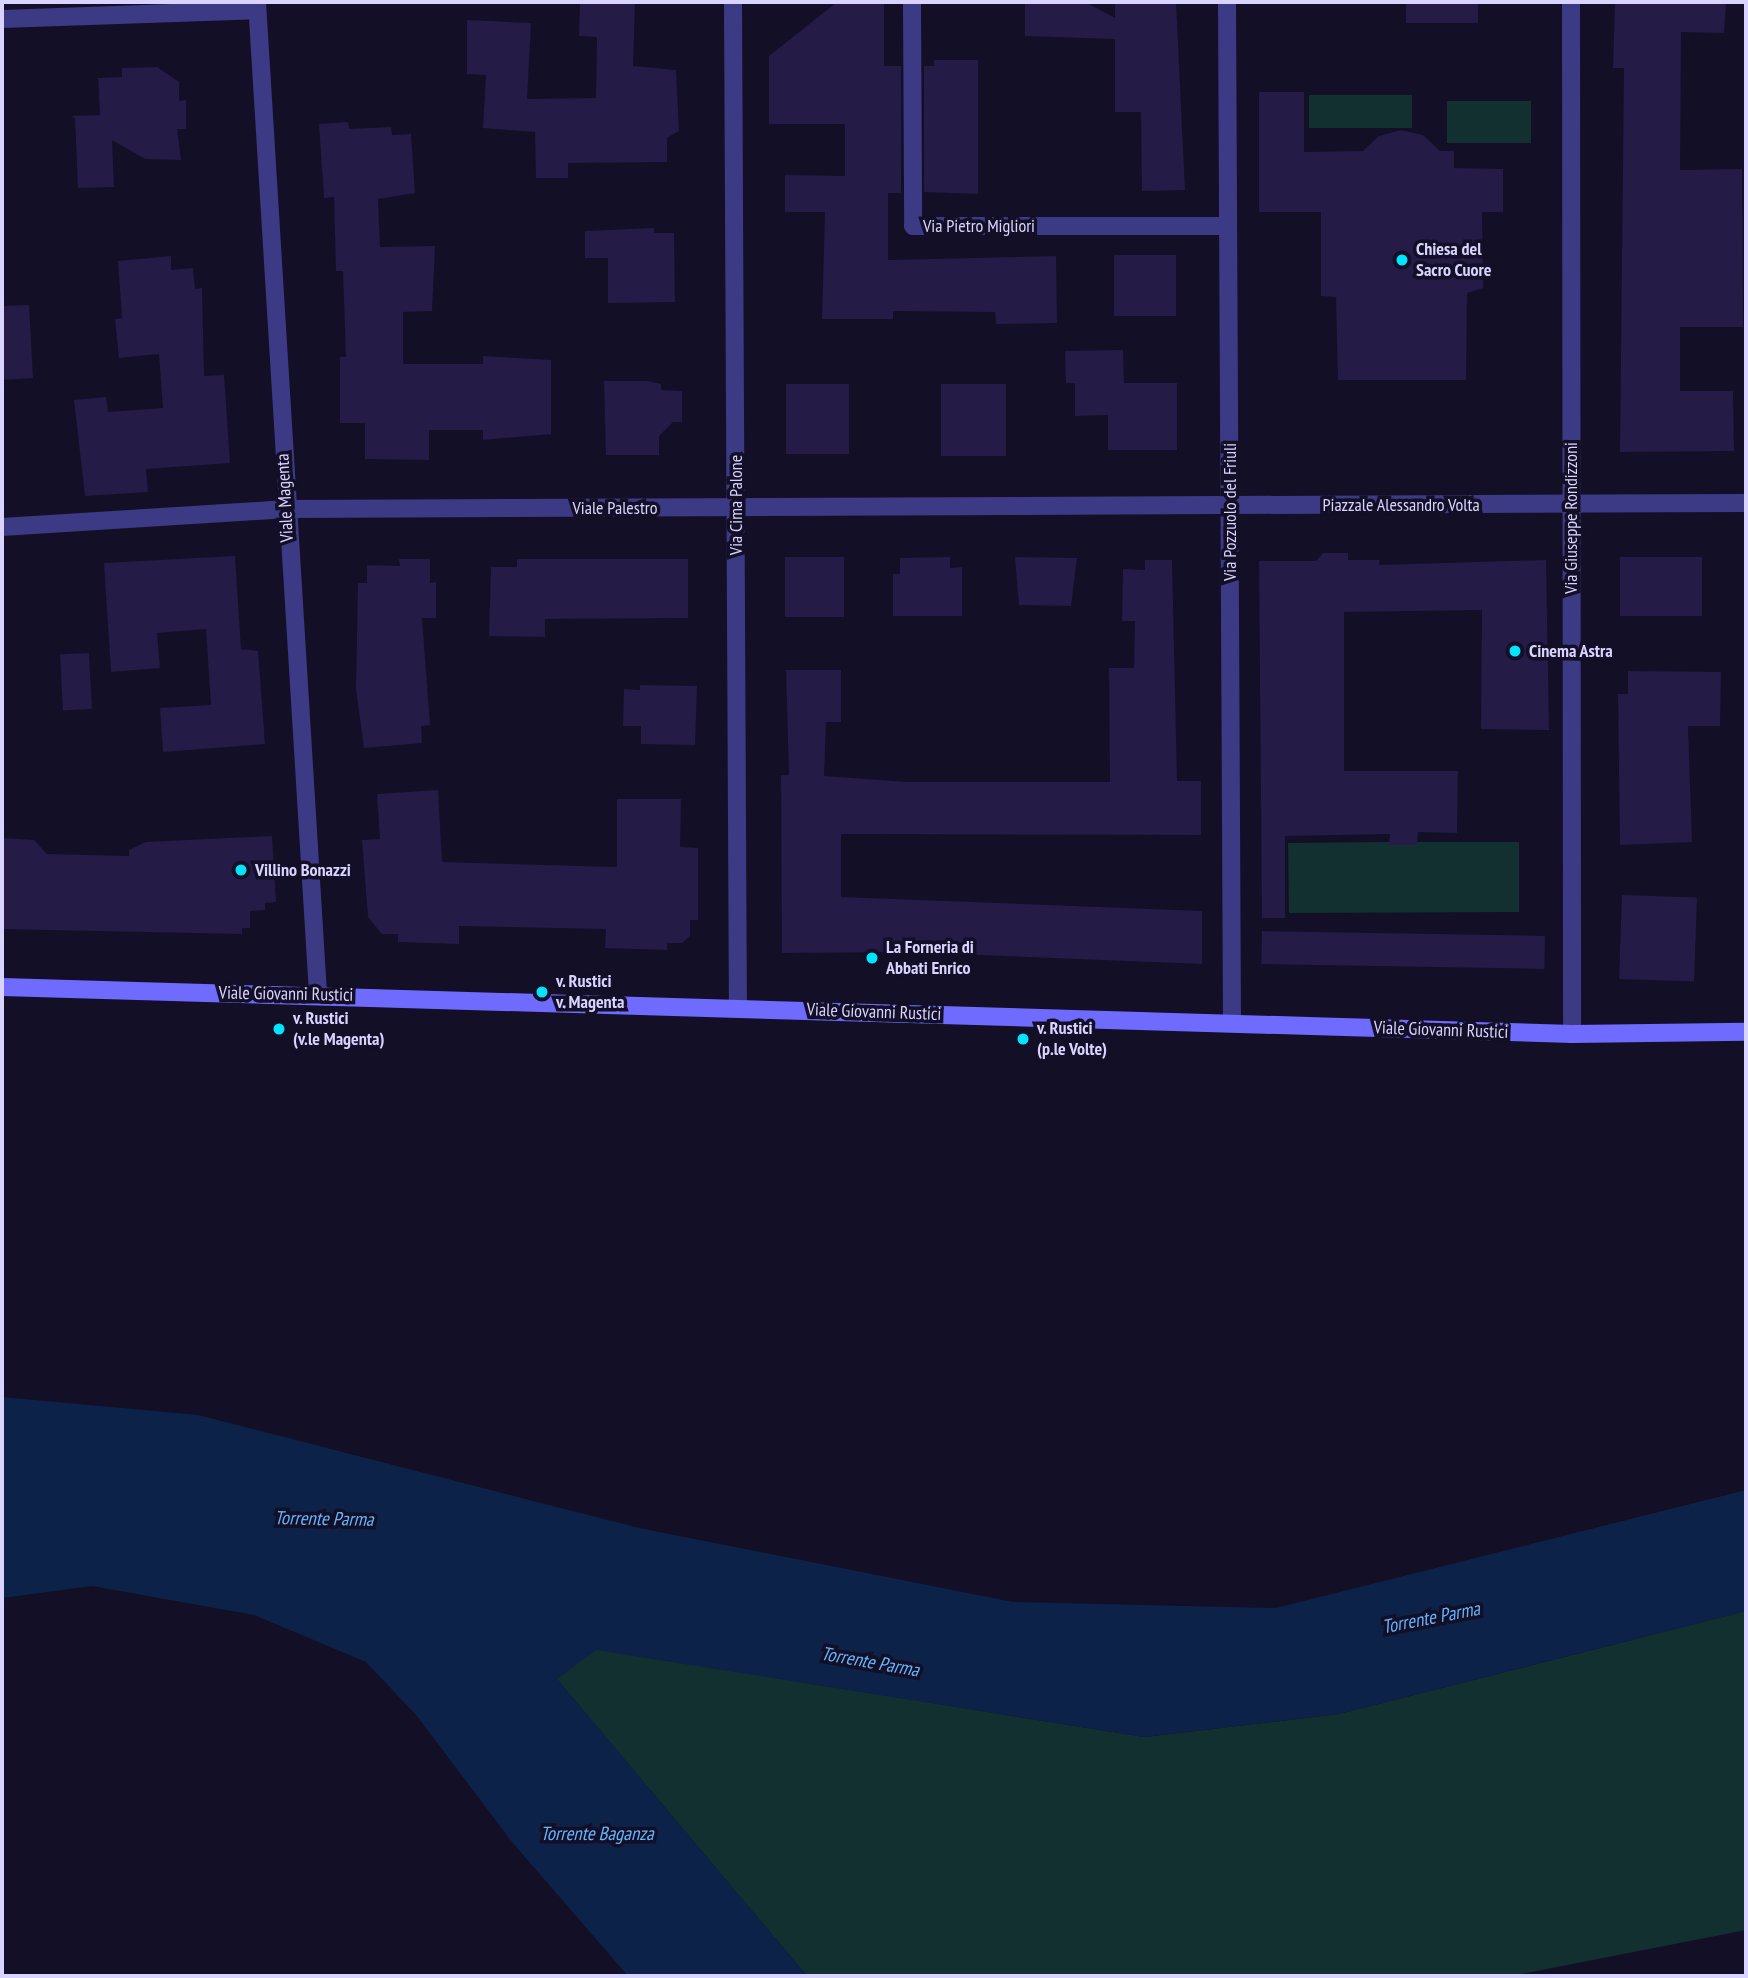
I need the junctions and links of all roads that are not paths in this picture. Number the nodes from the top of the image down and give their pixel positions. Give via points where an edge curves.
1 (733, 2) edge
2 (912, 2) edge
3 (1227, 2) edge
4 (1571, 2) edge
5 (257, 6) edge
6 (2, 19) edge
7 (1228, 226) junction
8 (1746, 503) edge
9 (1572, 504) junction
10 (1230, 505) junction
11 (736, 508) junction
12 (286, 509) junction
13 (2, 527) edge
14 (2, 987) edge
15 (318, 994) junction
16 (738, 1008) junction
17 (1232, 1022) junction
18 (1746, 1032) edge
19 (1572, 1034) junction

1 - 11 street, Via Cima Palone
2 - 7 street, Via Pietro Migliori via 913,226
3 - 7 street, Via Pozzuolo del Friuli
4 - 9 street, Via Giuseppe Rondizzoni
5 - 6 street
5 - 12 street, Viale Magenta
7 - 10 street, Via Pozzuolo del Friuli
8 - 9 street, Piazzale Alessandro Volta
9 - 10 street, Piazzale Alessandro Volta
9 - 19 street, Via Giuseppe Rondizzoni
10 - 11 street, Viale Palestro
10 - 17 street, Via Pozzuolo del Friuli
11 - 12 street, Viale Palestro
11 - 16 street, Via Cima Palone
12 - 13 street, Viale Palestro
12 - 15 street, Viale Magenta
14 - 15 main road, Viale Giovanni Rustici
15 - 16 main road, Viale Giovanni Rustici
16 - 17 main road, Viale Giovanni Rustici
17 - 19 main road, Viale Giovanni Rustici
18 - 19 main road, Viale Giovanni Rustici

